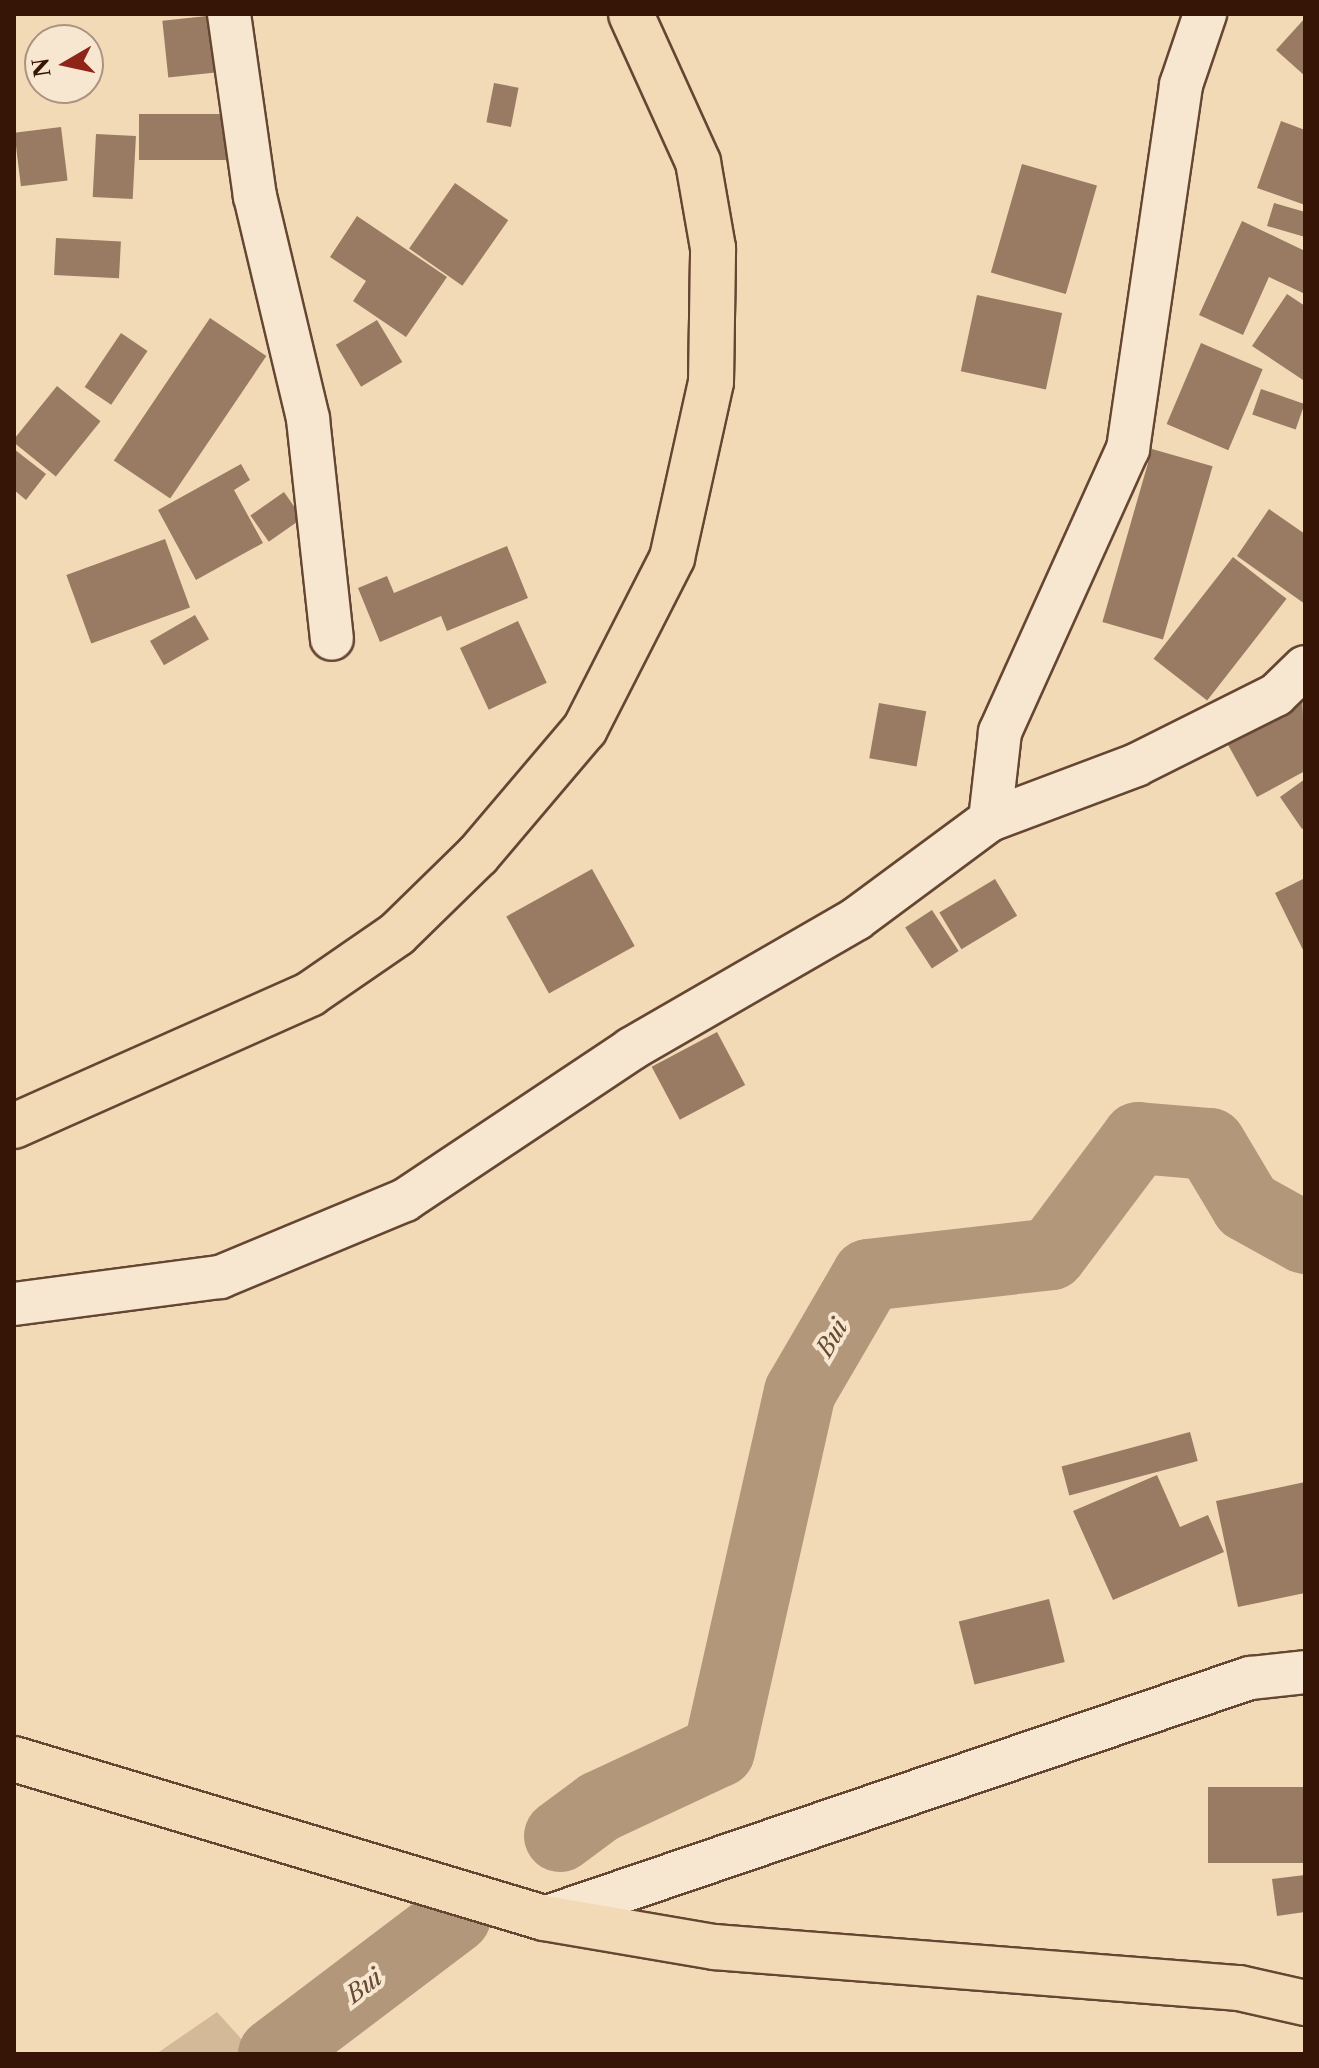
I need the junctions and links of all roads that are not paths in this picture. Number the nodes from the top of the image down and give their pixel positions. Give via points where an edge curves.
1 (229, 14) edge
2 (631, 14) edge
3 (1205, 14) edge
4 (332, 639) dead end
5 (1305, 667) edge
6 (990, 820) junction
7 (14, 1126) edge
8 (14, 1304) edge
9 (1305, 1672) edge
10 (14, 1759) edge
11 (544, 1918) junction
12 (1305, 2003) edge

1 - 4 street via 255,196 308,419
2 - 7 main road via 698,162 713,248 711,382 672,558 585,729 478,855 397,934 310,994
3 - 6 street via 1181,85 1128,449 1000,732
5 - 6 street via 1276,695 1136,765
6 - 8 street via 856,919 631,1049 405,1200 220,1277
9 - 11 street via 1250,1678
10 - 11 main road
11 - 12 main road via 714,1947 1239,1988

